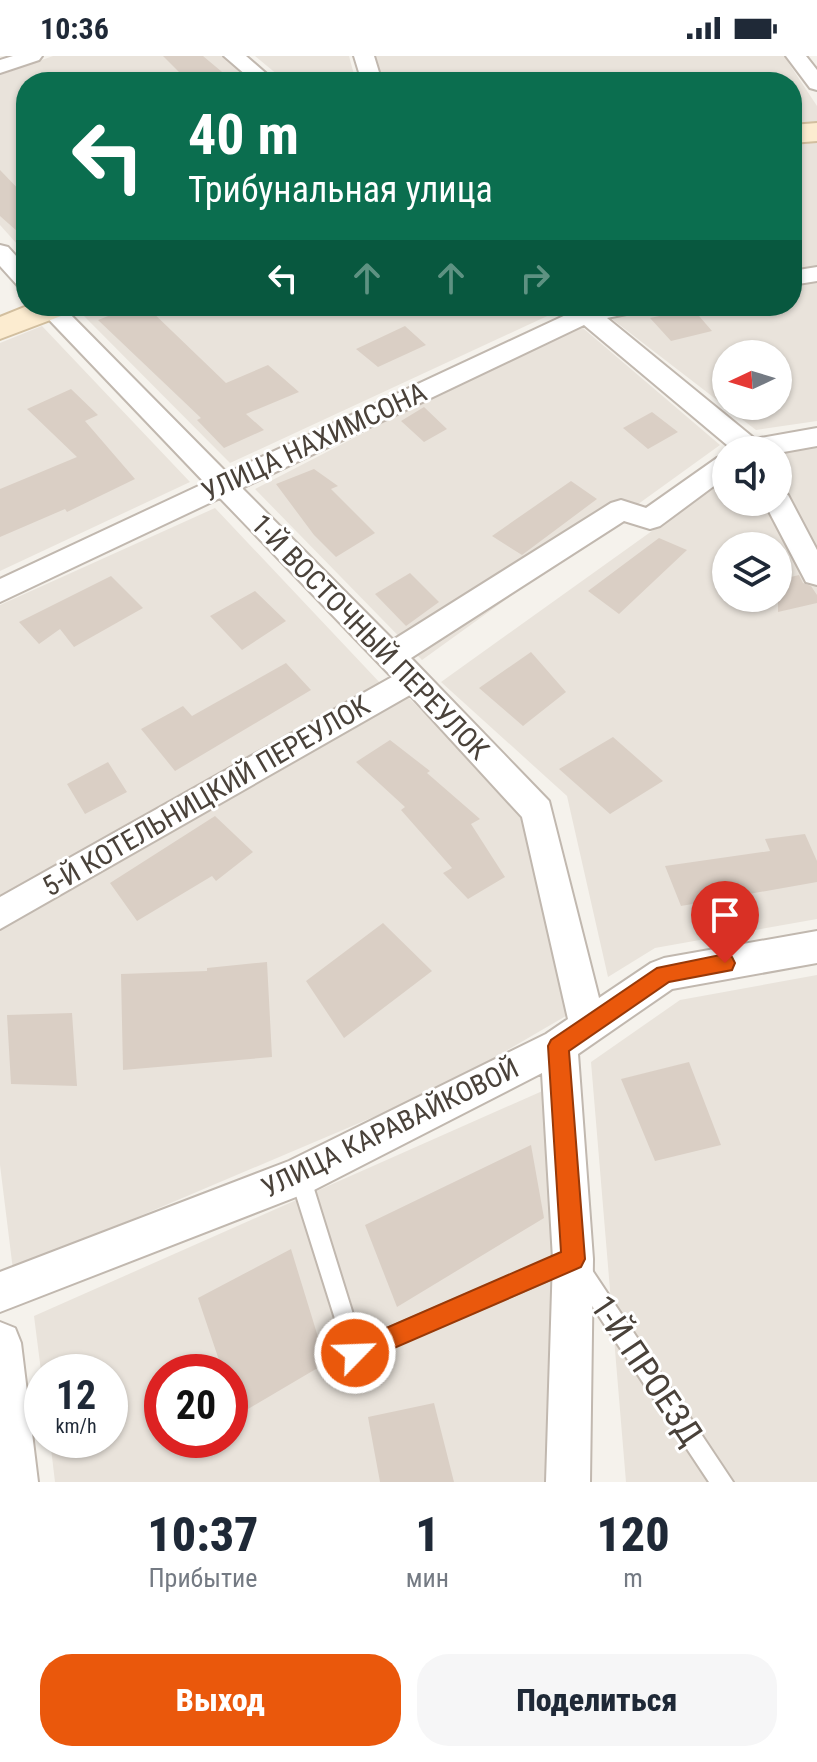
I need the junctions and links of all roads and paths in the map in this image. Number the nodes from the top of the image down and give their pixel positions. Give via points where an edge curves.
1 (32, 56) edge
2 (234, 56) edge
3 (796, 56) edge
4 (0, 67) edge
5 (254, 72) edge
6 (817, 84) edge
7 (0, 252) edge
8 (16, 270) edge
9 (31, 316) edge
10 (61, 316) edge
11 (570, 316) edge
12 (589, 316) edge
13 (0, 329) edge
14 (733, 436) edge
15 (817, 437) edge
16 (792, 441) edge
17 (712, 474) edge
18 (223, 485) junction
19 (785, 516) edge
20 (816, 575) edge
21 (0, 591) edge
22 (401, 667) junction
23 (0, 914) edge
24 (817, 947) edge
25 (573, 1036) junction
26 (300, 1176) junction
27 (573, 1259) junction
28 (0, 1292) edge
29 (0, 1343) edge
30 (16, 1482) edge
31 (568, 1482) edge
32 (722, 1482) edge

1 - 4 street
2 - 5 street
3 - 6 street
7 - 8 street
9 - 13 main road
10 - 18 street, 1-Й ВОСТОЧНЫЙ ПЕРЕУЛОК
11 - 18 street, УЛИЦА НАХИМСОНА
12 - 14 street
15 - 16 street
17 - 22 street, 5-Й КОТЕЛЬНИЦКИЙ ПЕРЕУЛОК via 650,519 621,510
18 - 21 street, УЛИЦА НАХИМСОНА
18 - 22 street, 1-Й ВОСТОЧНЫЙ ПЕРЕУЛОК
19 - 20 street
22 - 23 street, 5-Й КОТЕЛЬНИЦКИЙ ПЕРЕУЛОК
22 - 25 street, 1-Й ВОСТОЧНЫЙ ПЕРЕУЛОК via 537,811
24 - 25 street, УЛИЦА КАРАВАЙКОВОЙ via 664,974
25 - 26 street, УЛИЦА КАРАВАЙКОВОЙ
25 - 27 street, 1-Й ВОСТОЧНЫЙ ПЕРЕУЛОК
26 - 27 lane via 355,1353
26 - 28 street, УЛИЦА КАРАВАЙКОВОЙ
27 - 31 street, 1-Й ВОСТОЧНЫЙ ПЕРЕУЛОК
27 - 32 lane, 1-Й ПРОЕЗД
29 - 30 street

